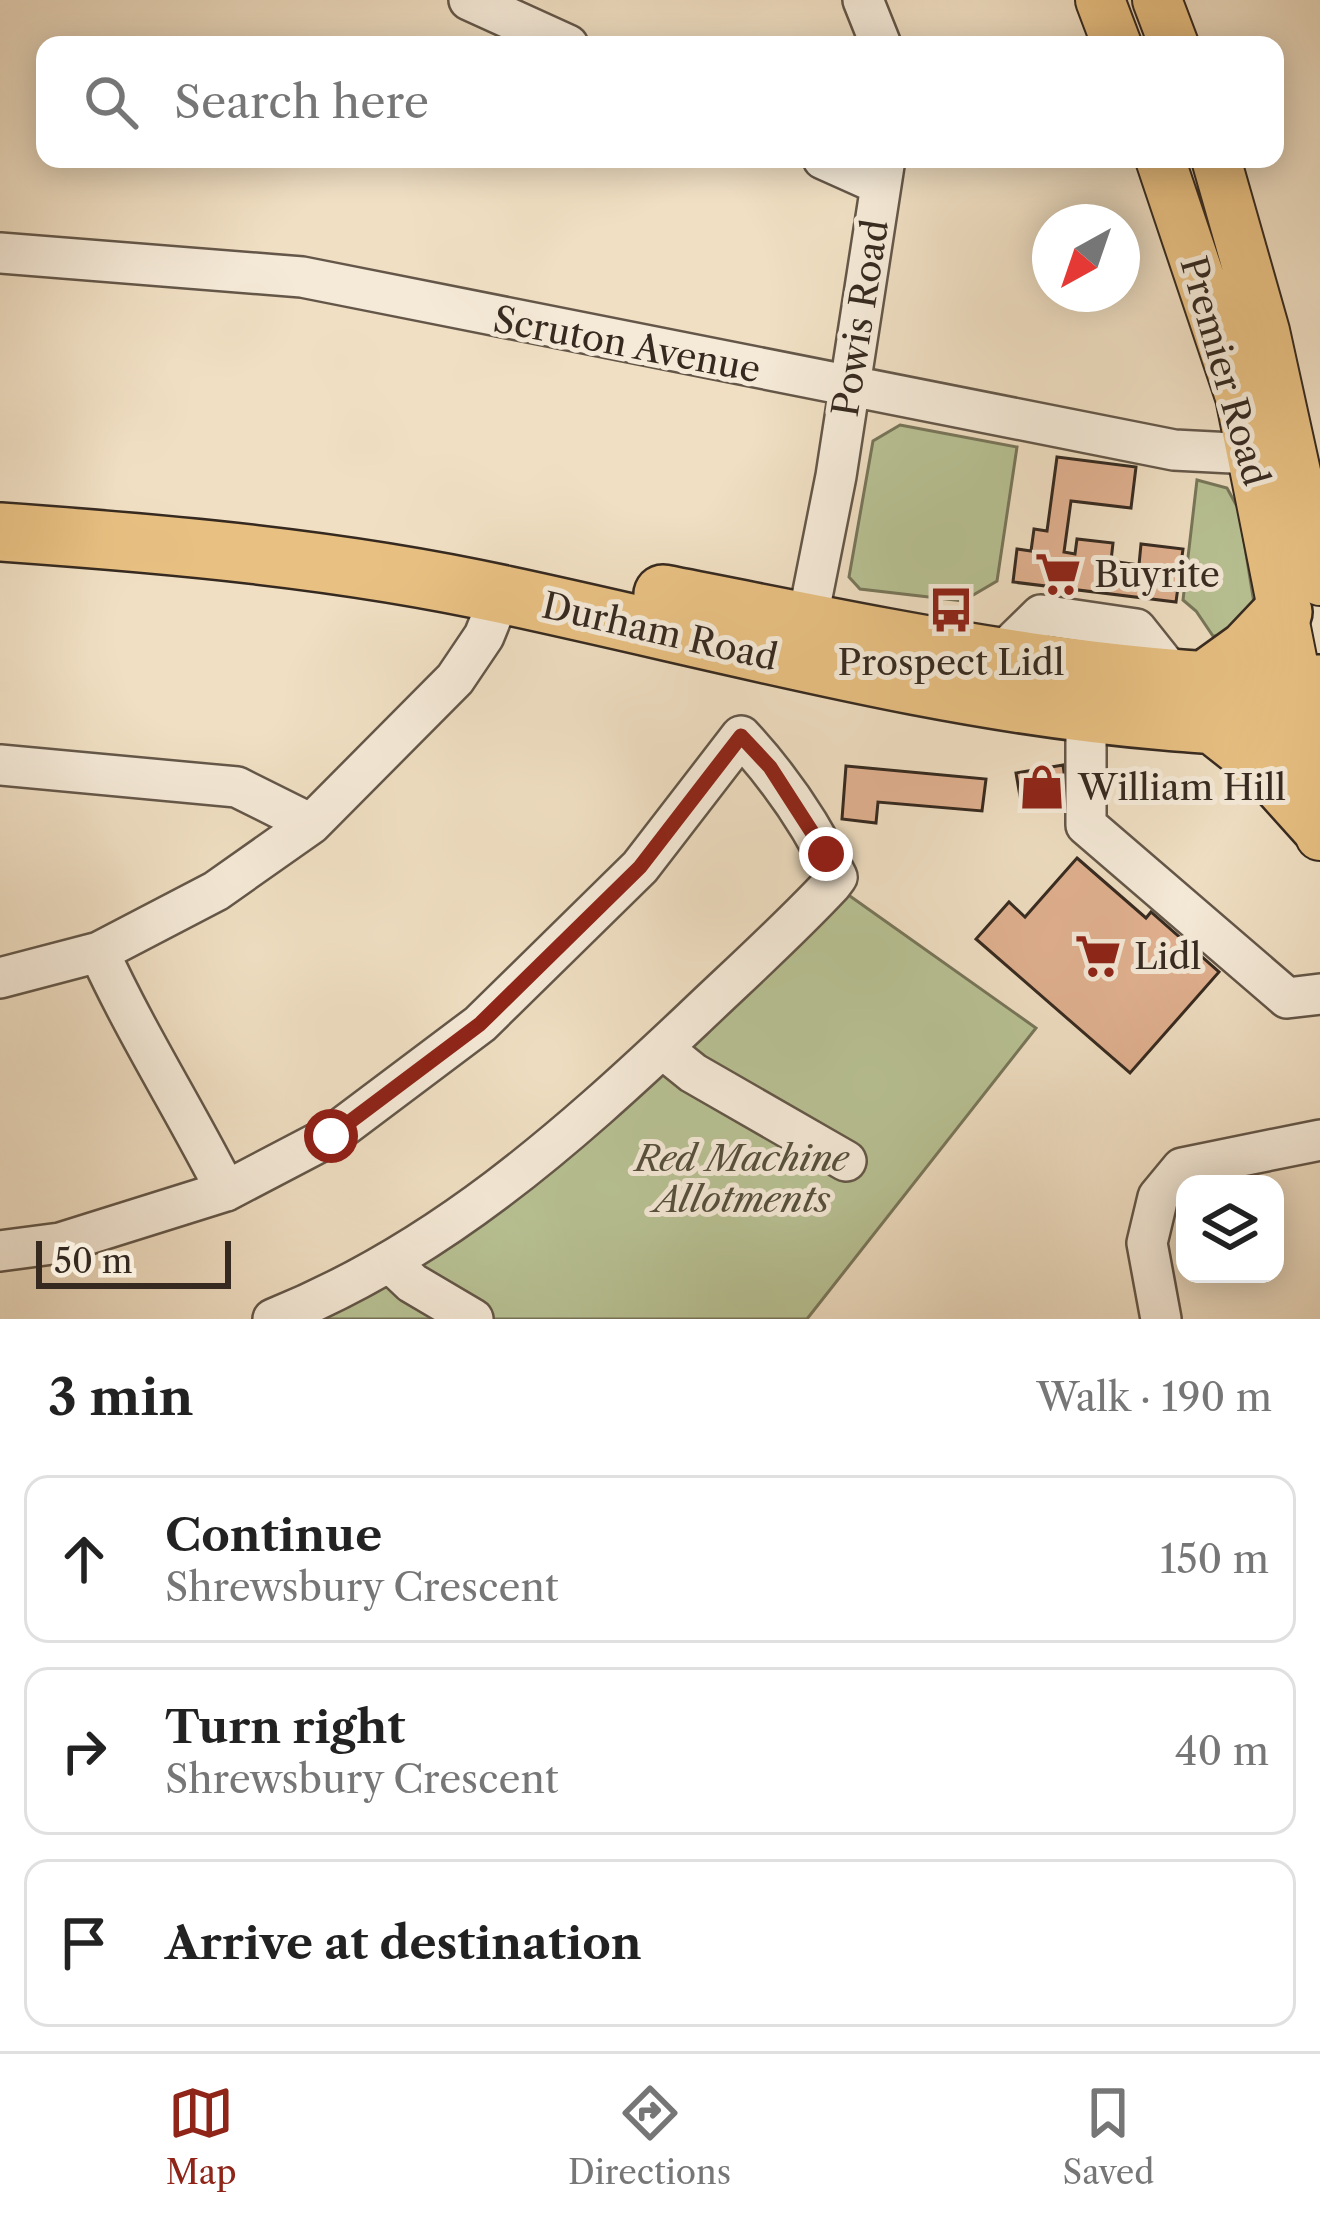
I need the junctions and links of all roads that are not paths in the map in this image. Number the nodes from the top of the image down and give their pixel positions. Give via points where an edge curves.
1 (470, 0) edge
2 (863, 0) edge
3 (1100, 0) edge
4 (1157, 0) edge
5 (548, 36) edge
6 (877, 36) edge
7 (1114, 36) edge
8 (1171, 36) edge
9 (1163, 168) edge
10 (1219, 168) edge
11 (883, 172) edge
12 (0, 253) edge
13 (848, 388) junction
14 (1252, 454) junction
15 (0, 502) edge
16 (0, 532) edge
17 (501, 594) junction
18 (1302, 596) edge
19 (802, 643) junction
20 (1198, 694) junction
21 (1309, 706) edge
22 (1086, 715) junction
23 (0, 765) edge
24 (311, 824) junction
25 (1319, 830) edge
26 (99, 952) junction
27 (0, 978) edge
28 (1320, 994) edge
29 (662, 1048) junction
30 (1320, 1140) edge
31 (846, 1161) dead end
32 (226, 1191) junction
33 (0, 1251) edge
34 (392, 1264) junction
35 (273, 1319) edge
36 (473, 1319) edge
37 (1161, 1319) edge

1 - 5 street
2 - 6 street
3 - 7 main road
4 - 8 main road
9 - 14 main road, Premier Road
10 - 18 main road, Premier Road via 1265,331
11 - 13 street, Powis Road
12 - 13 street, Scruton Avenue via 302,277
13 - 14 street, Scruton Avenue via 1174,450
13 - 19 street, Powis Road
14 - 18 main road, Premier Road
15 - 19 highway, Durham Road via 287,527 478,557
16 - 17 highway, Durham Road via 281,558
17 - 19 highway, Durham Road
17 - 24 street via 455,679
18 - 20 highway
18 - 21 main road, Premier Road
19 - 20 highway, Durham Road via 999,656
19 - 22 highway, Durham Road
20 - 21 highway, Durham Road
20 - 22 highway, Durham Road
20 - 25 highway
21 - 25 main road, Premier Road
22 - 28 street via 1086,825 1287,998
23 - 24 street via 238,787
24 - 26 street via 216,891
26 - 27 street
26 - 32 street
29 - 31 street
29 - 32 street via 837,877 781,783 741,736 640,867 480,1024 331,1136
29 - 34 street via 470,1214
30 - 37 street via 1182,1168 1158,1197 1147,1243
32 - 33 street via 60,1243
34 - 35 street
34 - 36 street

